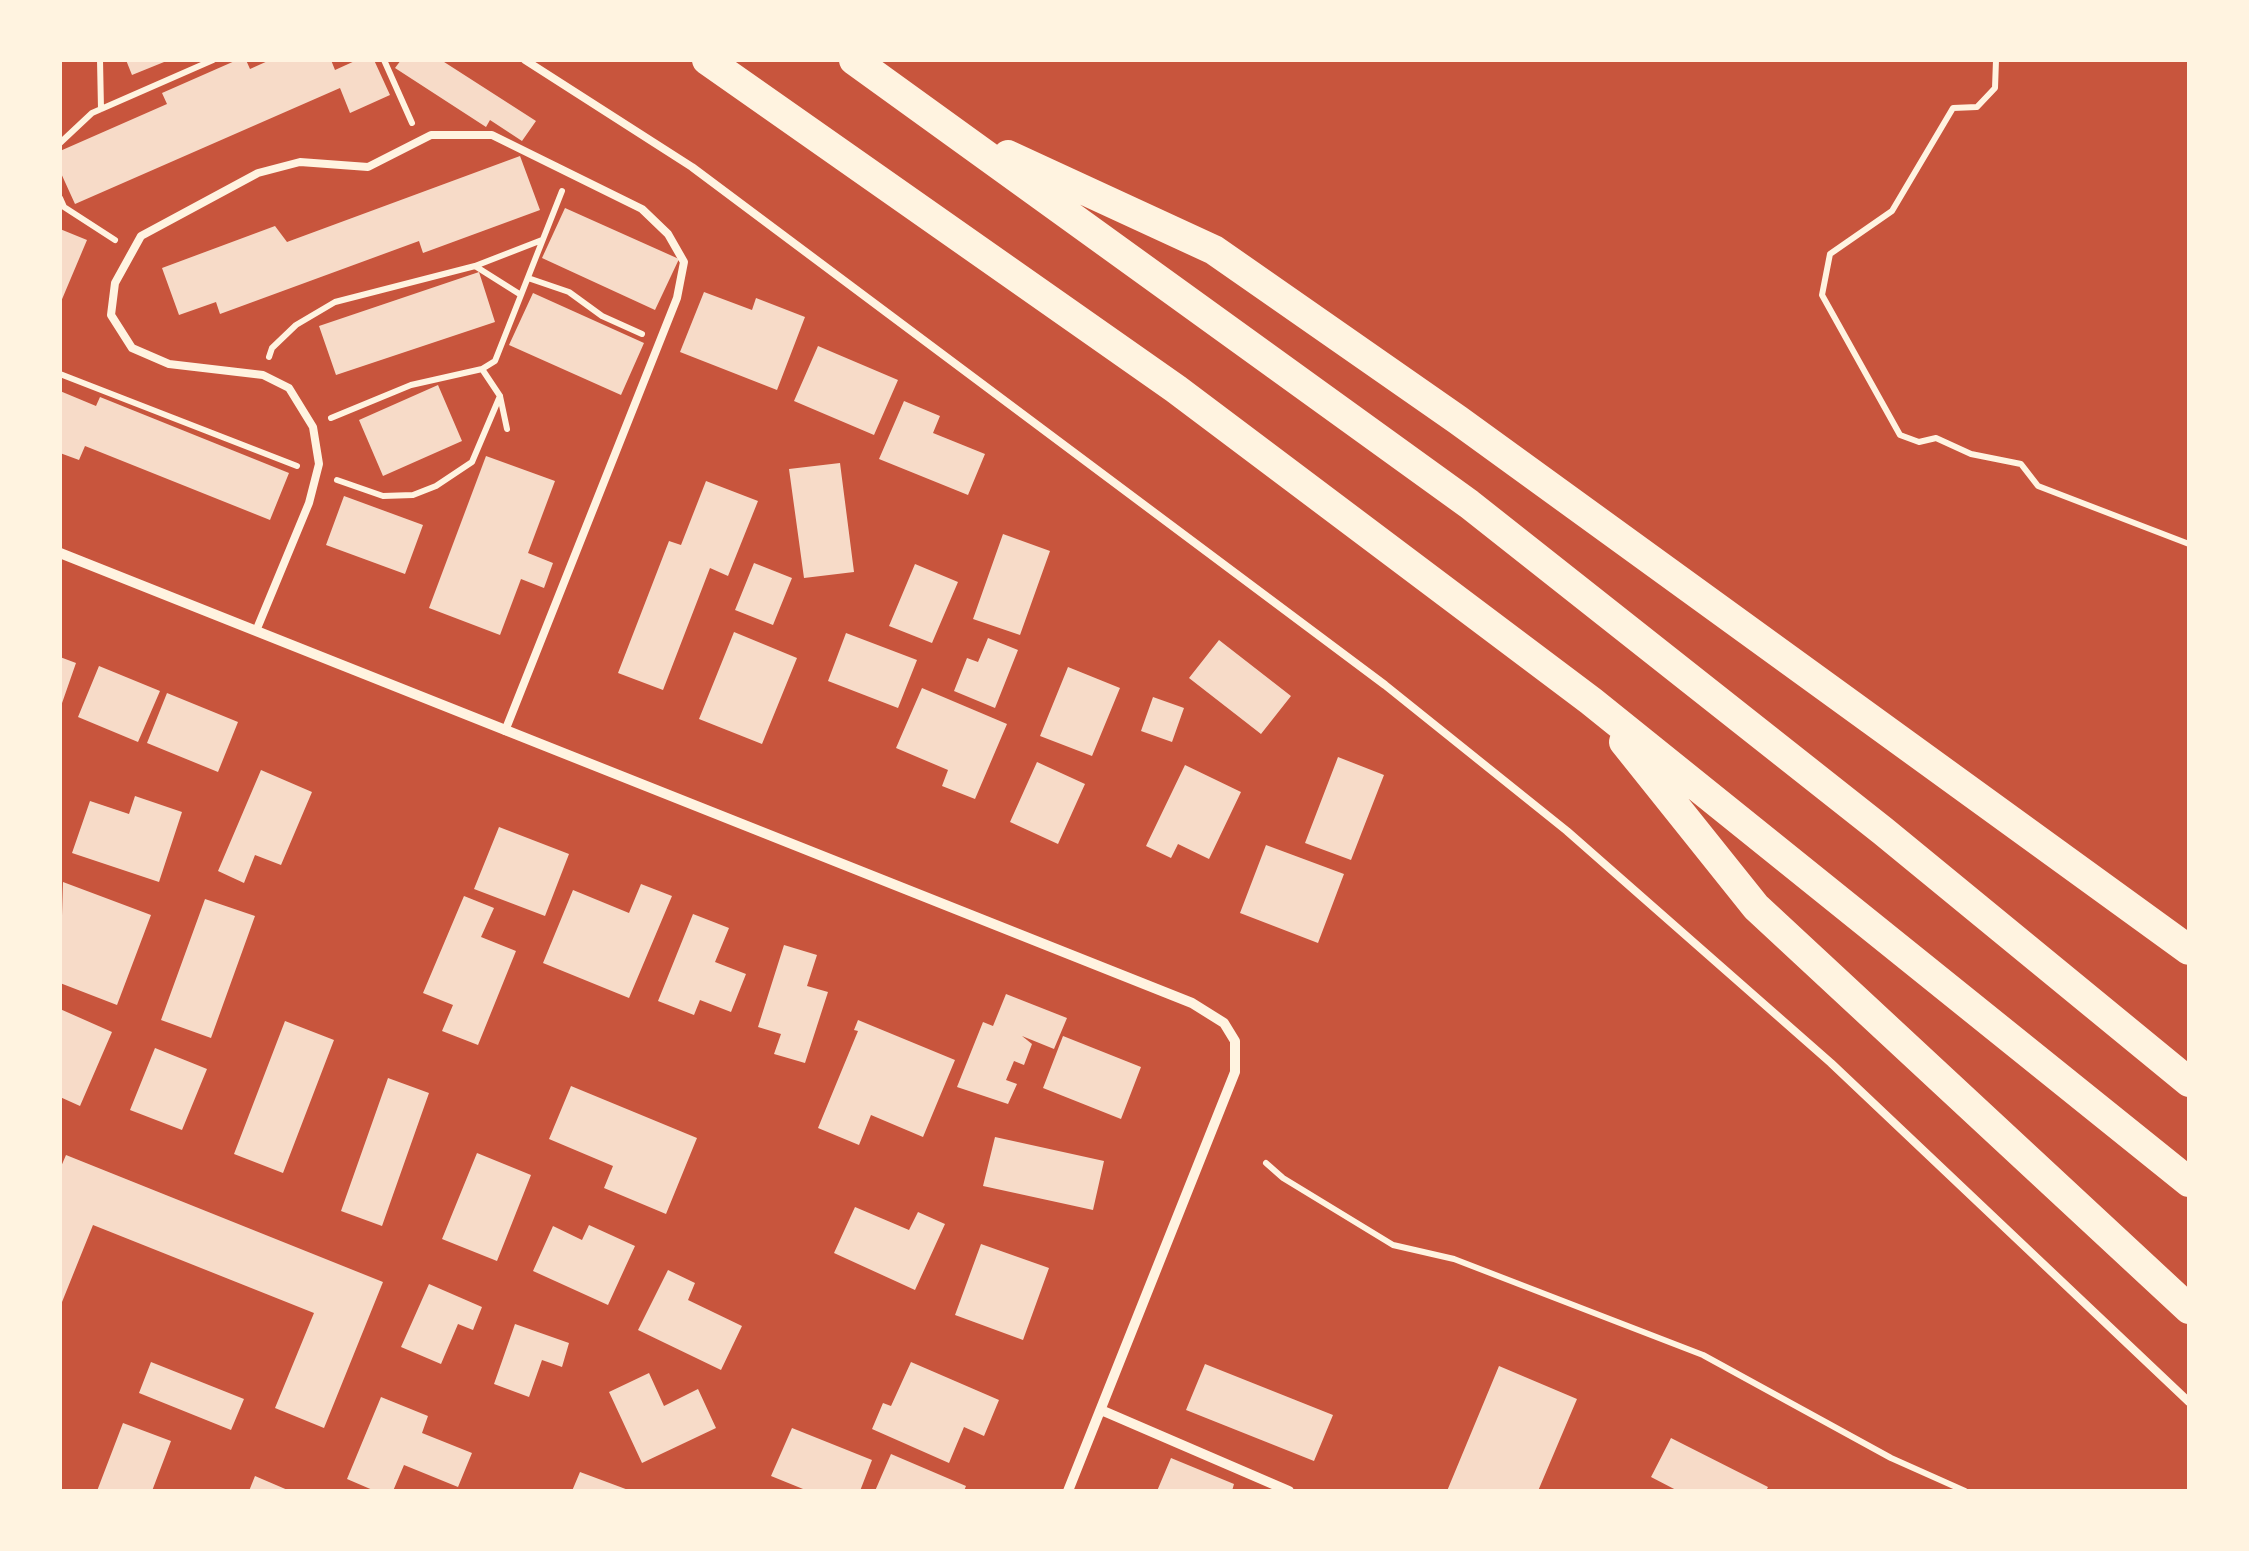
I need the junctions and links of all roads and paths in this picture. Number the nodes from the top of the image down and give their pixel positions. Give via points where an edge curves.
1 (100, 60) edge
2 (212, 60) edge
3 (384, 60) edge
4 (525, 60) edge
5 (707, 60) edge
6 (854, 60) edge
7 (1996, 60) edge
8 (101, 109) junction
9 (941, 125) junction
10 (419, 141) junction
11 (60, 142) edge
12 (568, 175) junction
13 (60, 198) edge
14 (543, 240) junction
15 (132, 252) junction
16 (476, 266) junction
17 (528, 278) junction
18 (521, 295) junction
19 (659, 342) junction
20 (482, 369) junction
21 (263, 376) junction
22 (314, 427) junction
23 (507, 429) dead end
24 (2189, 544) edge
25 (60, 553) edge
26 (256, 631) junction
27 (1591, 701) junction
28 (505, 731) junction
29 (2189, 950) edge
30 (2189, 1082) edge
31 (1266, 1162) dead end
32 (2189, 1182) edge
33 (2189, 1310) edge
34 (2189, 1402) edge
35 (1101, 1410) junction
36 (1260, 1485) edge
37 (1068, 1491) edge
38 (1289, 1491) edge
39 (1965, 1491) edge

1 - 8 path
2 - 8 path
3 - 10 path
4 - 34 lane via 692,168 1384,685 1567,831 1830,1063
5 - 27 highway via 1176,389
6 - 9 highway
7 - 24 path via 1995,88 1977,108 1952,108 1892,212 1830,254 1822,295 1900,435 1918,442 1936,438 1971,454 2021,464 2038,486
8 - 11 path
9 - 29 highway via 1214,250
9 - 30 highway via 1470,504
10 - 12 lane via 492,136
10 - 15 lane via 368,166 300,162 258,173 164,221 141,236
12 - 14 path
12 - 19 lane via 642,209 684,262
13 - 15 path via 64,208
14 - 16 path
14 - 17 path
15 - 21 lane via 115,283 111,315 132,348 169,364
16 - 18 path
16 - 21 path via 335,302 280,338
17 - 18 path
17 - 19 path via 570,292 602,316
18 - 20 path via 495,361
19 - 28 lane
20 - 22 path via 411,385
20 - 23 path via 500,396
21 - 22 lane via 289,388
22 - 26 lane via 319,464 310,503
25 - 26 street
26 - 28 street
27 - 32 highway
27 - 33 highway via 1756,907
28 - 35 street via 1192,1003 1224,1023 1235,1041 1236,1072
31 - 39 path via 1393,1246 1454,1259 1704,1355
35 - 36 street
35 - 37 street
36 - 38 street

